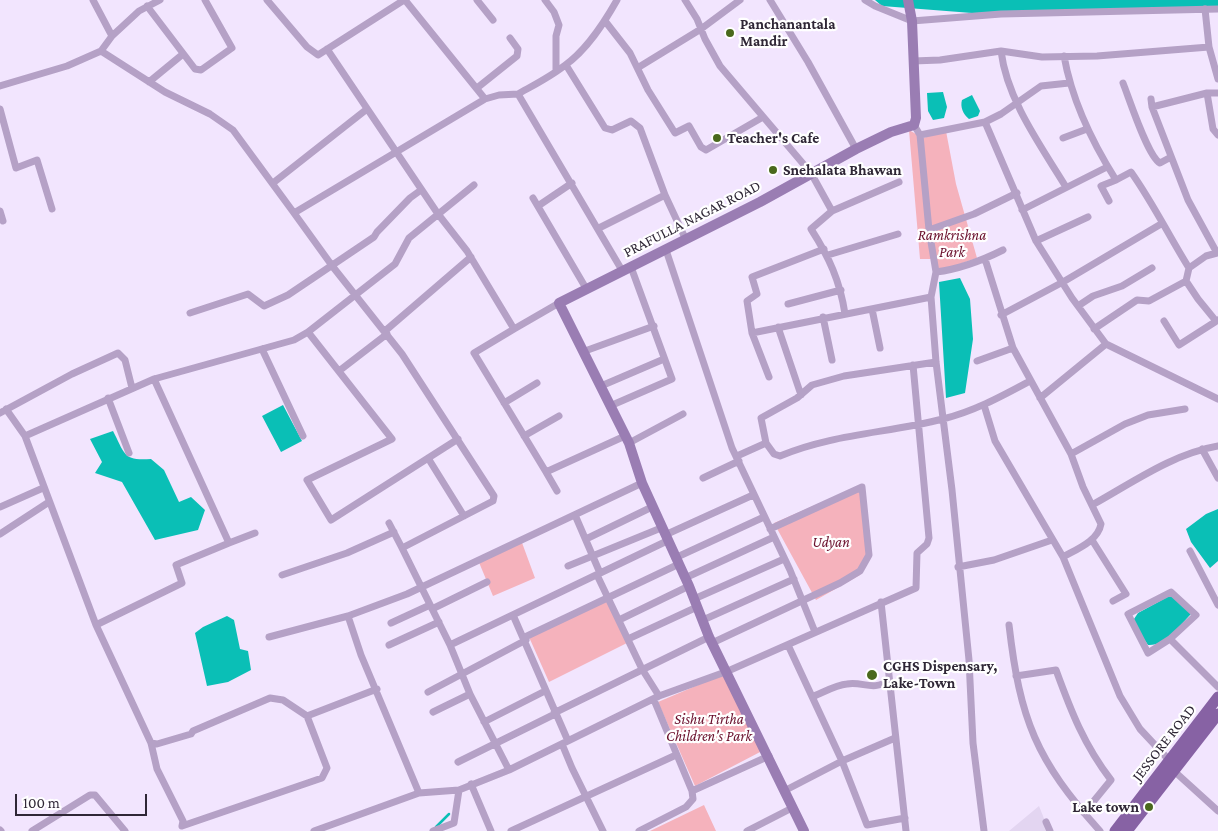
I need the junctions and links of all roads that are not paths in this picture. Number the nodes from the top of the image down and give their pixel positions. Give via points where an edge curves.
1 (93, 0) edge
2 (160, 0) edge
3 (205, 0) edge
4 (267, 0) edge
5 (404, 0) edge
6 (477, 0) edge
7 (545, 0) edge
8 (617, 0) edge
9 (685, 0) edge
10 (740, 0) edge
11 (770, 0) edge
12 (865, 0) edge
13 (908, 0) edge
14 (147, 6) junction
15 (1205, 9) junction
16 (1218, 10) edge
17 (493, 20) dead end
18 (605, 21) junction
19 (912, 21) junction
20 (700, 29) junction
21 (112, 36) junction
22 (510, 38) dead end
23 (1209, 47) junction
24 (327, 49) junction
25 (101, 51) junction
26 (1001, 51) junction
27 (184, 54) junction
28 (1064, 56) junction
29 (913, 61) junction
30 (566, 65) junction
31 (638, 67) junction
32 (556, 71) junction
33 (1218, 79) edge
34 (149, 82) junction
35 (1069, 83) junction
36 (1123, 83) dead end
37 (0, 86) edge
38 (477, 88) junction
39 (1207, 93) junction
40 (1218, 93) edge
41 (518, 94) junction
42 (486, 99) junction
43 (1017, 103) junction
44 (0, 109) edge
45 (366, 109) junction
46 (763, 117) junction
47 (985, 122) junction
48 (914, 125) junction
49 (1087, 129) junction
50 (920, 135) junction
51 (1218, 135) edge
52 (1063, 138) dead end
53 (856, 149) junction
54 (395, 152) junction
55 (1171, 157) junction
56 (1107, 167) junction
57 (811, 173) junction
58 (1116, 180) junction
59 (898, 182) dead end
60 (273, 183) junction
61 (572, 183) junction
62 (474, 185) dead end
63 (1066, 187) junction
64 (421, 190) junction
65 (1017, 193) junction
66 (665, 195) junction
67 (533, 198) dead end
68 (1109, 201) dead end
69 (538, 206) junction
70 (52, 209) dead end
71 (832, 210) junction
72 (1022, 210) junction
73 (0, 211) edge
74 (294, 213) junction
75 (438, 214) junction
76 (1088, 218) dead end
77 (3, 221) dead end
78 (1161, 224) junction
79 (599, 228) junction
80 (929, 230) junction
81 (898, 234) dead end
82 (686, 240) junction
83 (1036, 240) junction
84 (666, 250) junction
85 (1003, 250) dead end
86 (826, 252) junction
87 (471, 257) junction
88 (985, 260) junction
89 (333, 267) junction
90 (1152, 268) dead end
91 (1189, 268) junction
92 (627, 269) junction
93 (936, 272) junction
94 (1186, 281) junction
95 (1063, 282) junction
96 (587, 290) junction
97 (842, 290) junction
98 (357, 295) junction
99 (931, 297) junction
100 (559, 303) junction
101 (788, 304) dead end
102 (1078, 306) junction
103 (872, 309) junction
104 (190, 313) dead end
105 (845, 314) junction
106 (1001, 315) junction
107 (823, 317) junction
108 (1217, 320) edge
109 (1164, 321) dead end
110 (654, 326) junction
111 (778, 327) junction
112 (514, 329) junction
113 (1094, 329) junction
114 (308, 332) junction
115 (386, 333) junction
116 (752, 333) junction
117 (1106, 344) junction
118 (880, 348) dead end
119 (1013, 348) junction
120 (262, 349) junction
121 (585, 351) junction
122 (664, 359) junction
123 (832, 360) dead end
124 (977, 361) dead end
125 (936, 362) junction
126 (913, 365) junction
127 (339, 371) junction
128 (769, 377) dead end
129 (154, 379) junction
130 (1030, 381) junction
131 (537, 383) dead end
132 (601, 386) junction
133 (132, 388) junction
134 (801, 395) junction
135 (108, 398) junction
136 (1040, 398) junction
137 (1218, 398) edge
138 (504, 403) junction
139 (984, 405) junction
140 (610, 406) junction
141 (1185, 409) dead end
142 (3, 411) edge
143 (683, 414) dead end
144 (558, 416) dead end
145 (944, 419) junction
146 (919, 424) junction
147 (25, 436) junction
148 (303, 436) dead end
149 (524, 436) junction
150 (458, 439) junction
151 (627, 439) junction
152 (766, 443) junction
153 (1218, 446) edge
154 (1202, 448) junction
155 (129, 453) dead end
156 (1071, 454) junction
157 (428, 458) junction
158 (738, 459) junction
159 (546, 472) junction
160 (703, 478) dead end
161 (1218, 478) edge
162 (642, 483) junction
163 (43, 488) junction
164 (557, 491) dead end
165 (753, 494) junction
166 (49, 502) junction
167 (1092, 505) junction
168 (0, 507) edge
169 (652, 507) junction
170 (575, 515) junction
171 (464, 516) junction
172 (764, 517) junction
173 (389, 523) dead end
174 (770, 528) junction
175 (394, 532) junction
176 (255, 533) dead end
177 (0, 534) edge
178 (665, 535) junction
179 (774, 537) junction
180 (586, 539) junction
181 (1052, 540) junction
182 (1092, 540) junction
183 (229, 543) junction
184 (402, 548) junction
185 (1190, 551) dead end
186 (592, 555) junction
187 (1063, 557) junction
188 (784, 559) junction
189 (677, 561) junction
190 (568, 566) dead end
191 (958, 567) junction
192 (599, 574) junction
193 (282, 575) dead end
194 (794, 579) junction
195 (487, 582) dead end
196 (687, 582) junction
197 (422, 586) junction
198 (608, 597) junction
199 (802, 601) junction
200 (1113, 601) dead end
201 (881, 602) junction
202 (1217, 602) edge
203 (696, 603) junction
204 (431, 607) junction
205 (513, 615) junction
206 (348, 616) junction
207 (619, 620) junction
208 (703, 620) junction
209 (439, 622) junction
210 (391, 623) dead end
211 (96, 625) junction
212 (1009, 625) dead end
213 (815, 632) junction
214 (269, 637) dead end
215 (525, 638) junction
216 (1170, 638) junction
217 (628, 639) junction
218 (711, 640) junction
219 (389, 645) dead end
220 (450, 645) junction
221 (788, 645) junction
222 (642, 669) junction
223 (728, 671) junction
224 (461, 674) junction
225 (1016, 676) junction
226 (889, 680) junction
227 (1218, 687) edge
228 (376, 689) junction
229 (545, 691) junction
230 (428, 692) dead end
231 (470, 694) junction
232 (814, 696) junction
233 (1218, 697) edge
234 (656, 698) junction
235 (433, 712) dead end
236 (554, 714) junction
237 (1218, 714) edge
238 (307, 716) junction
239 (484, 722) junction
240 (895, 738) junction
241 (565, 742) junction
242 (151, 743) junction
243 (496, 744) junction
244 (676, 755) junction
245 (769, 756) junction
246 (842, 761) junction
247 (458, 762) dead end
248 (1171, 766) junction
249 (509, 770) junction
250 (471, 784) junction
251 (459, 790) junction
252 (692, 791) junction
253 (784, 791) junction
254 (419, 793) junction
255 (585, 796) junction
256 (792, 808) junction
257 (1218, 811) edge
258 (1084, 813) junction
259 (905, 818) junction
260 (1046, 822) dead end
261 (438, 830) edge
262 (32, 831) edge
263 (125, 831) edge
264 (314, 831) edge
265 (491, 831) edge
266 (511, 831) edge
267 (603, 831) edge
268 (640, 831) edge
269 (747, 831) edge
270 (804, 831) edge
271 (906, 831) edge
272 (984, 831) edge
273 (1050, 831) edge
274 (1100, 831) edge
275 (1115, 831) edge
276 (1127, 831) edge

1 - 21 street
2 - 14 street
3 - 27 street via 232,48 201,70 195,69
4 - 24 street via 306,47 318,56
5 - 24 street
5 - 38 street
6 - 17 street
7 - 32 street via 559,25
8 - 18 street
9 - 20 street
10 - 20 street
11 - 53 street
12 - 19 street
13 - 19 street
14 - 21 street
14 - 27 street
15 - 16 street
15 - 19 street via 1001,14
15 - 23 street
18 - 30 street
18 - 31 street
19 - 29 street
20 - 31 street
20 - 46 street via 720,66
21 - 25 street
22 - 38 street via 518,49 517,56
23 - 28 street
23 - 33 street
24 - 45 street
25 - 34 street
25 - 37 street via 67,66
26 - 28 street via 1042,57
26 - 29 street
26 - 43 street via 1003,68
27 - 34 street
28 - 35 street
29 - 48 street
30 - 32 street
30 - 66 street via 607,130 630,121 637,124
31 - 46 street via 648,90 675,133 689,126 706,150
32 - 41 street
34 - 60 street via 233,130
35 - 43 street via 1041,86
35 - 49 street
36 - 55 street via 1156,161 1160,163
38 - 42 street
39 - 40 street
39 - 51 street via 1213,130
39 - 55 street via 1152,103
41 - 42 street
41 - 61 street
42 - 54 street
43 - 47 street
43 - 63 street
44 - 70 street via 16,168 37,160
45 - 54 street
45 - 60 street
46 - 57 street
47 - 50 street
47 - 65 street
48 - 50 street
48 - 53 street, PRAFULLA NAGAR ROAD
49 - 52 street
49 - 56 street
50 - 80 street
53 - 57 street, PRAFULLA NAGAR ROAD
54 - 64 street
54 - 74 street
55 - 91 street via 1188,200 1216,253
56 - 58 street
56 - 63 street
57 - 71 street
57 - 82 street, PRAFULLA NAGAR ROAD
58 - 68 street via 1101,186
58 - 78 street via 1131,172 1152,202
59 - 71 street
60 - 74 street
61 - 69 street
61 - 79 street
62 - 75 street
63 - 72 street
64 - 75 street
64 - 89 street via 374,237
65 - 72 street
65 - 80 street
66 - 79 street
66 - 82 street
67 - 69 street
69 - 96 street
71 - 86 street via 811,230
72 - 83 street
73 - 77 street
74 - 89 street
75 - 87 street
75 - 98 street via 409,238 395,264
76 - 83 street
78 - 91 street
78 - 95 street
79 - 92 street
80 - 93 street
81 - 86 street
82 - 84 street, PRAFULLA NAGAR ROAD
83 - 95 street
84 - 92 street, PRAFULLA NAGAR ROAD
84 - 158 street via 716,403
85 - 88 street
86 - 97 street
86 - 116 street via 753,275 756,294 747,301
87 - 112 street
87 - 115 street
88 - 93 street via 955,270
88 - 106 street
89 - 98 street
89 - 104 street via 264,306 248,294
90 - 102 street
91 - 94 street
92 - 96 street, PRAFULLA NAGAR ROAD
92 - 110 street
93 - 99 street
94 - 108 street
94 - 113 street via 1149,301 1137,300
95 - 102 street
95 - 106 street
96 - 100 street, PRAFULLA NAGAR ROAD
97 - 101 street
97 - 105 street
98 - 114 street
98 - 115 street
99 - 103 street
99 - 125 street
100 - 112 street
100 - 121 street
102 - 113 street
103 - 105 street
103 - 118 street
105 - 107 street
106 - 119 street
107 - 111 street
107 - 123 street
108 - 109 street via 1178,344
110 - 121 street
110 - 122 street
111 - 116 street
111 - 134 street
112 - 138 street via 474,351
113 - 117 street
114 - 120 street via 294,340
114 - 127 street
115 - 127 street
115 - 150 street
116 - 128 street
117 - 136 street
117 - 137 street
119 - 124 street
119 - 130 street
120 - 129 street
120 - 148 street
121 - 132 street
122 - 132 street
122 - 140 street via 672,378
125 - 126 street
125 - 145 street
126 - 134 street via 844,376 808,387
126 - 146 street
127 - 157 street via 392,439 307,480 331,520
129 - 133 street
129 - 183 street
130 - 136 street
130 - 139 street
131 - 138 street
132 - 140 street
133 - 135 street
133 - 142 street via 124,360 118,353
134 - 152 street via 761,418
135 - 147 street
135 - 155 street
136 - 156 street
138 - 149 street
139 - 145 street
139 - 181 street via 995,441
140 - 151 street
141 - 156 street via 1148,415 1125,424
142 - 147 street
143 - 151 street
144 - 149 street
145 - 146 street
145 - 191 street
146 - 152 street via 819,442 780,456 774,454
146 - 201 street via 929,538 917,553 916,588
147 - 163 street
149 - 159 street
150 - 157 street
150 - 171 street via 494,496 493,501
151 - 159 street
151 - 162 street
152 - 158 street
153 - 154 street
154 - 161 street
154 - 167 street
156 - 167 street
157 - 171 street
158 - 160 street
158 - 165 street
159 - 164 street
162 - 169 street
162 - 170 street
163 - 166 street
163 - 168 street
165 - 172 street
165 - 178 street
166 - 177 street
166 - 211 street
167 - 182 street via 1101,524
169 - 178 street
169 - 180 street
170 - 180 street
170 - 197 street
171 - 184 street
172 - 174 street
172 - 189 street
173 - 175 street
174 - 179 street
174 - 199 street via 862,487 869,554 860,570
175 - 184 street
175 - 193 street via 347,553
176 - 183 street
178 - 186 street
178 - 189 street
178 - 192 street
179 - 188 street
179 - 196 street
180 - 186 street
181 - 187 street
181 - 191 street via 994,560
182 - 187 street
182 - 200 street via 1126,594
183 - 211 street via 176,565 182,583
184 - 197 street
185 - 202 street
186 - 190 street
186 - 192 street
187 - 248 street via 1120,696 1140,729
188 - 194 street
188 - 203 street
189 - 196 street
189 - 198 street
191 - 272 street
192 - 198 street
192 - 205 street
194 - 199 street
194 - 208 street
195 - 204 street
196 - 203 street
196 - 207 street
197 - 204 street
197 - 206 street
198 - 207 street
198 - 215 street
199 - 213 street
199 - 218 street
201 - 213 street
201 - 226 street
203 - 208 street
203 - 217 street
204 - 209 street
204 - 210 street
205 - 215 street
205 - 220 street
206 - 214 street
206 - 228 street
207 - 217 street
208 - 218 street
209 - 219 street
209 - 220 street
211 - 242 street
212 - 225 street
213 - 221 street
215 - 224 street
215 - 229 street
216 - 216 street via 1196,615 1171,592 1128,614 1148,653
216 - 227 street
217 - 222 street
218 - 222 street
218 - 223 street
220 - 224 street
221 - 223 street
221 - 232 street
222 - 234 street
222 - 236 street
223 - 234 street
223 - 245 street
224 - 230 street
224 - 231 street
225 - 258 street via 1027,719 1041,753
225 - 258 street via 1056,670 1074,720 1098,764 1111,780
226 - 232 street via 883,685 868,687 849,683
226 - 240 street
228 - 238 street
228 - 254 street
229 - 236 street
229 - 239 street
231 - 235 street
231 - 239 street
232 - 246 street
233 - 248 main road, JESSORE ROAD
234 - 241 street
234 - 244 street
236 - 241 street
236 - 243 street
237 - 248 main road
238 - 242 street via 283,700 270,698 191,734
238 - 242 street via 327,768 322,778 182,826 183,820 157,769
239 - 243 street
240 - 246 street
240 - 259 street
241 - 249 street
241 - 255 street
243 - 247 street
243 - 249 street
244 - 252 street
244 - 255 street
245 - 252 street
245 - 253 street
246 - 253 street
246 - 259 street via 867,825
248 - 257 street
248 - 275 main road, JESSORE ROAD
248 - 276 main road
249 - 250 street
250 - 251 street
250 - 265 street
251 - 254 street
251 - 261 street via 454,823
252 - 268 street via 693,799 686,807
253 - 256 street
254 - 264 street
255 - 266 street
255 - 267 street
256 - 269 street
256 - 270 street
258 - 274 street
259 - 271 street
260 - 273 street
262 - 263 street via 95,795

